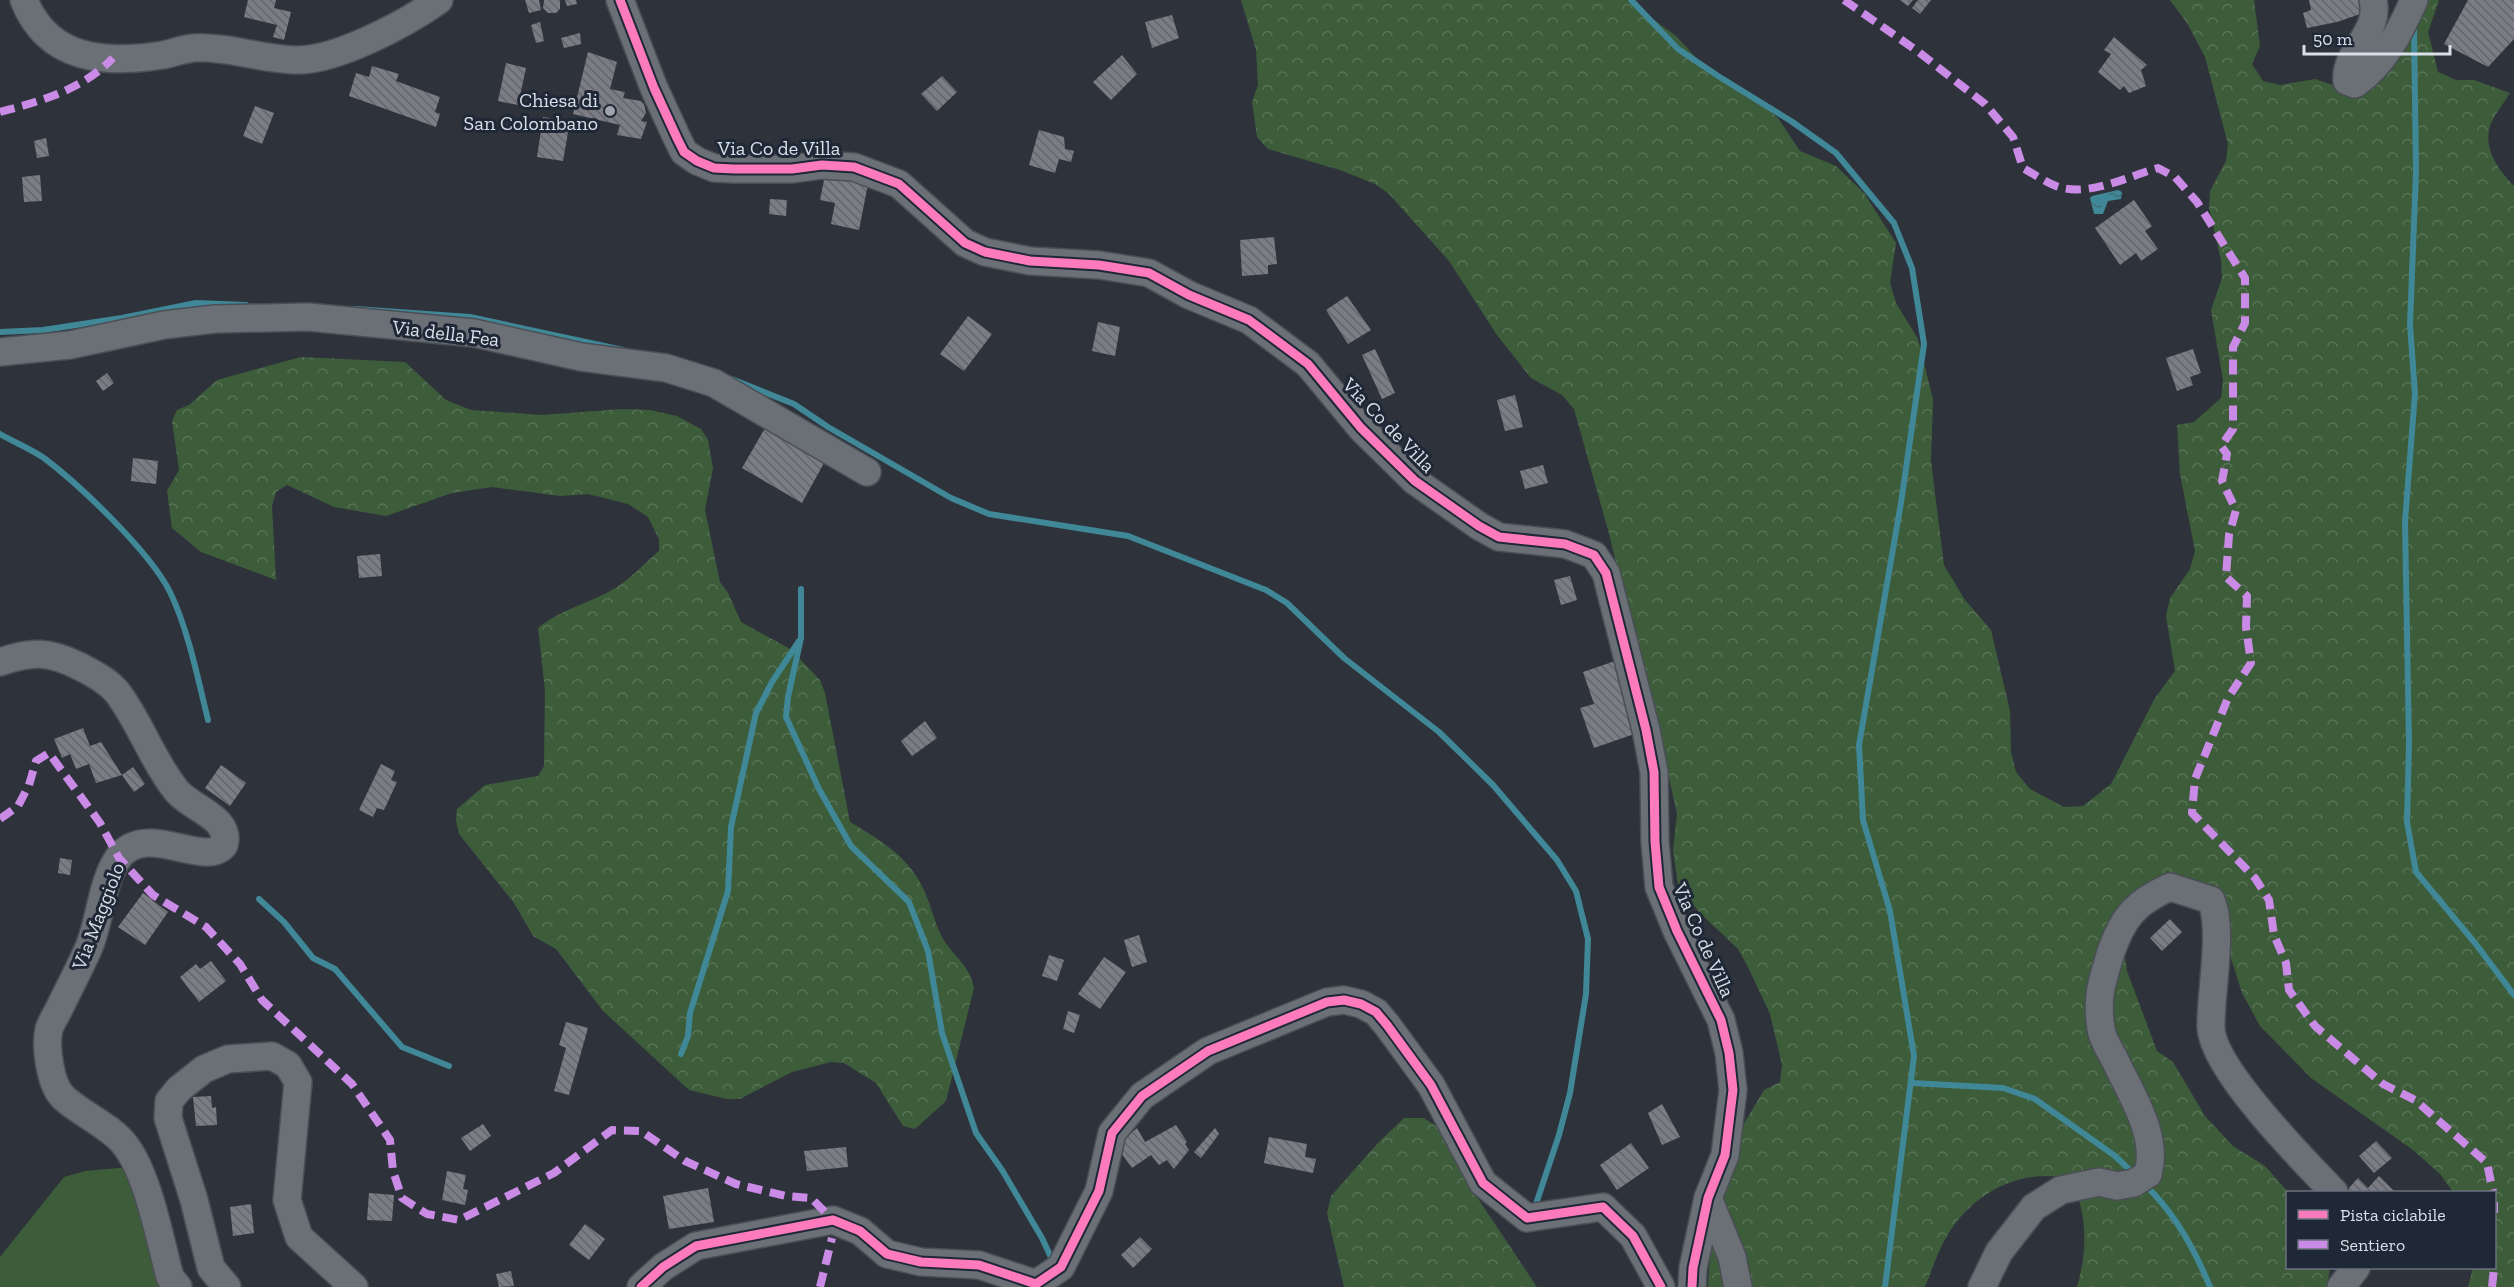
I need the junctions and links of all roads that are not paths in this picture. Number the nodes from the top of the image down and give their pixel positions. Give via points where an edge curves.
1 (24, 0) edge
2 (406, 0) edge
3 (440, 0) edge
4 (620, 0) edge
5 (2373, 0) edge
6 (2414, 0) edge
7 (399, 26) junction
8 (0, 352) edge
9 (867, 472) dead end
10 (0, 662) edge
11 (2333, 1191) edge
12 (1708, 1198) junction
13 (2355, 1269) edge
14 (178, 1287) edge
15 (227, 1287) edge
16 (354, 1287) edge
17 (641, 1287) edge
18 (1661, 1287) edge
19 (1692, 1287) edge
20 (1738, 1287) edge
21 (1982, 1287) edge
22 (2342, 1287) edge

1 - 7 street via 39,28 62,47 90,58 161,55 194,48 299,60 340,51
2 - 7 street via 395,12
3 - 7 street
4 - 12 street, Via Co de Villa via 677,138 684,152 698,161 734,170 854,167 899,184 965,243 985,252 1030,261 1149,273 1249,320 1308,364 1361,428 1415,481 1479,526 1499,537 1565,544 1594,555 1606,573 1646,730 1654,772 1659,887 1721,1020 1729,1053 1733,1090 1725,1155
5 - 6 street via 2374,22 2346,70 2347,81 2355,84 2371,74 2400,32
8 - 9 street, Via della Fea via 70,345 215,319 308,317 474,333 581,357 666,368 714,383
10 - 14 street, Via Maggiolo via 41,653 62,657 99,676 116,690 177,792 220,824 226,834 224,844 216,852 140,843 119,858 110,875 90,946 49,1030 49,1070 61,1096 124,1143 139,1166 170,1277
11 - 21 street via 2280,1135 2214,1045 2211,1028 2216,910 2211,900 2170,887 2148,897 2128,915 2098,993 2101,1031 2150,1144 2148,1174 2126,1185 2099,1182 2061,1190 2034,1208 2000,1252
12 - 19 street, Via Co de Villa
12 - 20 street via 1732,1257
13 - 22 street
15 - 16 street via 212,1268 168,1118 169,1101 204,1069 228,1059 272,1056 288,1065 298,1082 287,1200 299,1237
17 - 18 street via 696,1246 833,1229 860,1231 887,1254 921,1262 980,1265 1036,1284 1061,1267 1099,1191 1112,1133 1142,1096 1208,1051 1327,1002 1344,1000 1376,1012 1387,1025 1431,1085 1483,1183 1527,1218 1603,1207 1633,1236

